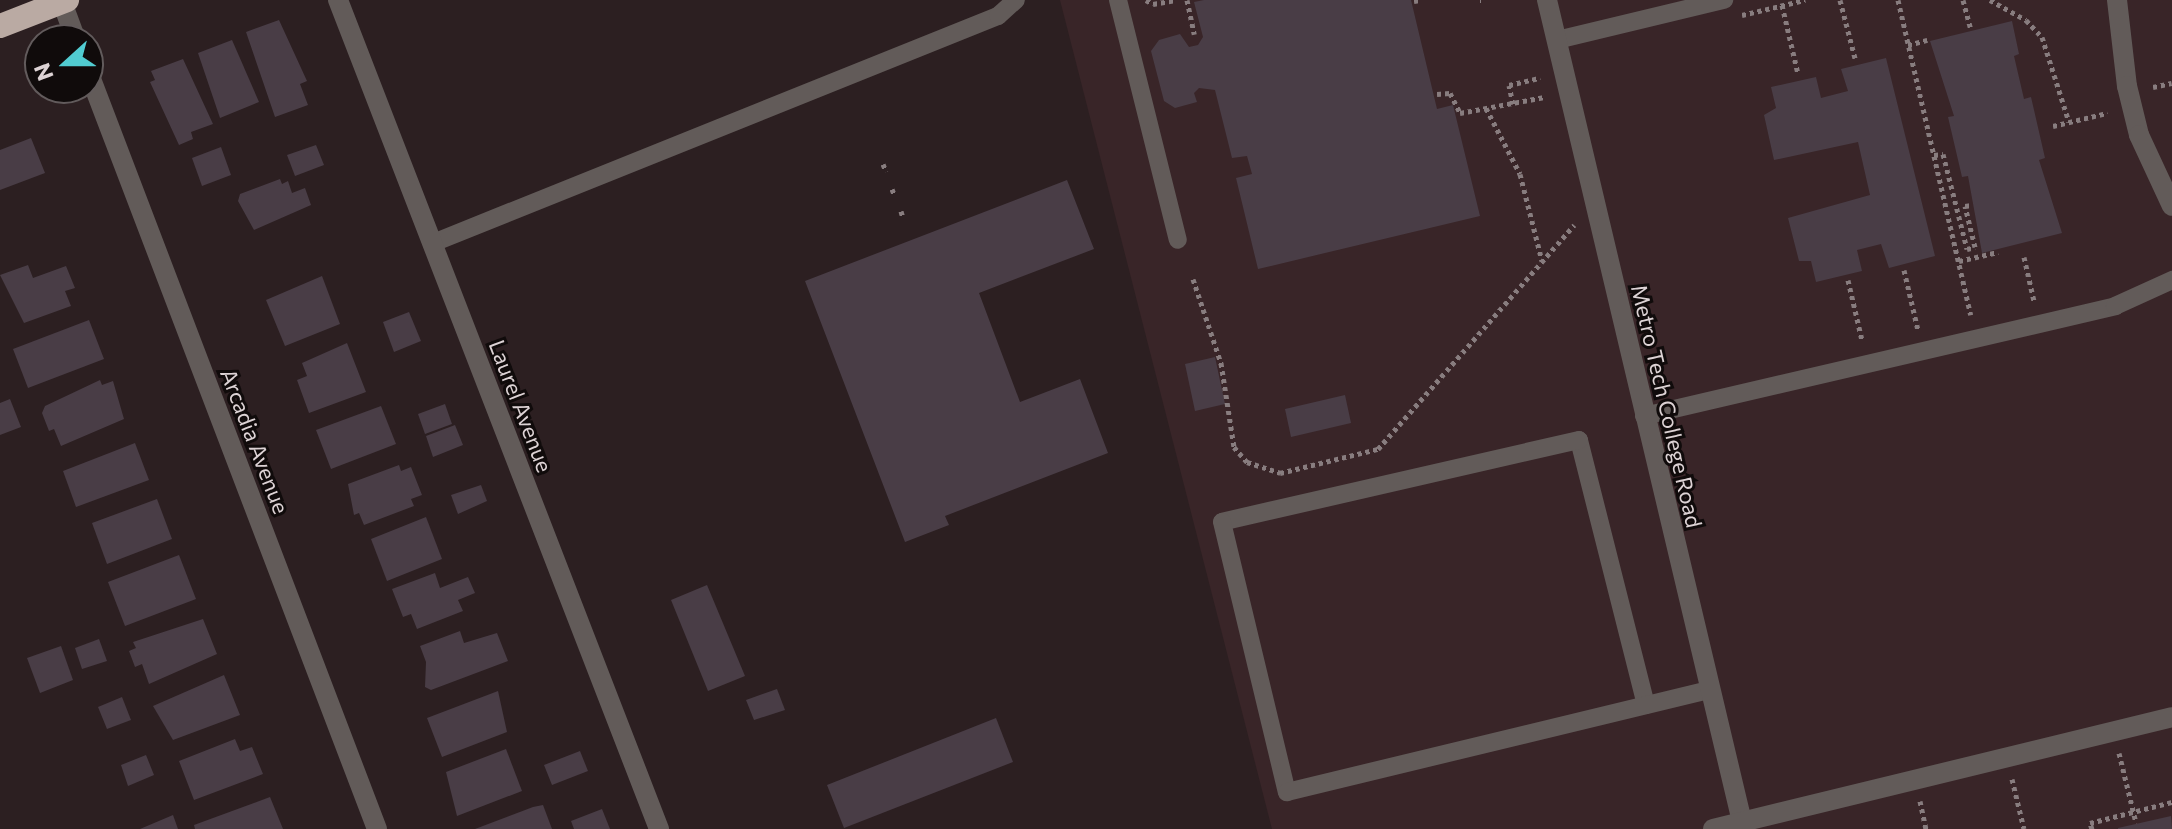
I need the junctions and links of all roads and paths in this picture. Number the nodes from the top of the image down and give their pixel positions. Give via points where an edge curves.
1 (338, 0) edge
2 (1016, 0) edge
3 (1118, 0) edge
4 (1146, 0) edge
5 (1176, 0) edge
6 (1187, 0) edge
7 (1547, 0) edge
8 (1724, 0) edge
9 (1840, 0) edge
10 (1898, 0) edge
11 (1963, 0) edge
12 (1990, 0) edge
13 (2117, 0) edge
14 (65, 1) edge
15 (1782, 5) dead end
16 (71, 24) edge
17 (0, 26) edge
18 (1970, 27) dead end
19 (1194, 34) dead end
20 (1557, 40) junction
21 (1927, 40) dead end
22 (1908, 45) junction
23 (1855, 58) dead end
24 (1798, 74) dead end
25 (1545, 77) dead end
26 (1437, 94) dead end
27 (1550, 96) dead end
28 (101, 104) edge
29 (1513, 104) junction
30 (1486, 108) junction
31 (2120, 110) dead end
32 (2069, 122) junction
33 (2053, 126) dead end
34 (1934, 155) junction
35 (883, 164) dead end
36 (886, 171) dead end
37 (1972, 205) dead end
38 (2172, 206) edge
39 (901, 211) dead end
40 (903, 218) dead end
41 (1580, 219) dead end
42 (1178, 240) dead end
43 (433, 243) junction
44 (1998, 252) dead end
45 (2024, 257) dead end
46 (1959, 261) junction
47 (1542, 262) junction
48 (1904, 270) dead end
49 (1193, 279) dead end
50 (1848, 280) dead end
51 (2172, 280) edge
52 (2035, 306) dead end
53 (1972, 319) dead end
54 (1918, 331) dead end
55 (1863, 344) dead end
56 (1644, 416) junction
57 (1710, 690) junction
58 (1646, 705) junction
59 (2172, 717) edge
60 (2121, 759) dead end
61 (2014, 785) dead end
62 (2172, 802) edge
63 (1921, 807) dead end
64 (2133, 812) junction
65 (1742, 822) junction
66 (2136, 823) dead end
67 (377, 829) edge
68 (659, 829) edge
69 (1713, 829) edge
70 (1926, 829) edge
71 (2024, 829) edge
72 (2092, 829) edge

1 - 43 street, Laurel Avenue
2 - 43 lane via 998,16
3 - 42 lane
4 - 5 path
6 - 19 path
7 - 20 street, Metro Tech College Road
8 - 20 lane
9 - 23 path
10 - 22 path
11 - 18 path
12 - 32 path via 2026,20 2042,37
13 - 38 street via 2132,106
14 - 16 street
14 - 17 highway
15 - 24 path
20 - 56 street, Metro Tech College Road
21 - 22 path
22 - 34 path
25 - 29 path via 1509,85
26 - 30 path via 1450,93 1460,113
27 - 29 path
28 - 67 street, Arcadia Avenue
29 - 30 path
30 - 47 path via 1520,174
31 - 32 path
32 - 33 path
34 - 37 path via 1943,154 1967,249 1975,247 1965,206
34 - 46 path
35 - 36 path
39 - 40 path
41 - 47 path
43 - 68 street, Laurel Avenue
44 - 46 path
45 - 52 path
46 - 53 path
47 - 49 path via 1378,449 1280,473 1247,462 1234,447 1221,363
48 - 54 path
50 - 55 path
51 - 56 lane via 2115,306
56 - 57 street, Metro Tech College Road
57 - 58 lane
57 - 65 street, Metro Tech College Road
58 - 58 lane via 1287,792 1222,522 1579,440
59 - 65 street
60 - 64 path
61 - 71 path
62 - 64 path
63 - 70 path
64 - 66 path
64 - 72 path via 2090,823
65 - 69 street

